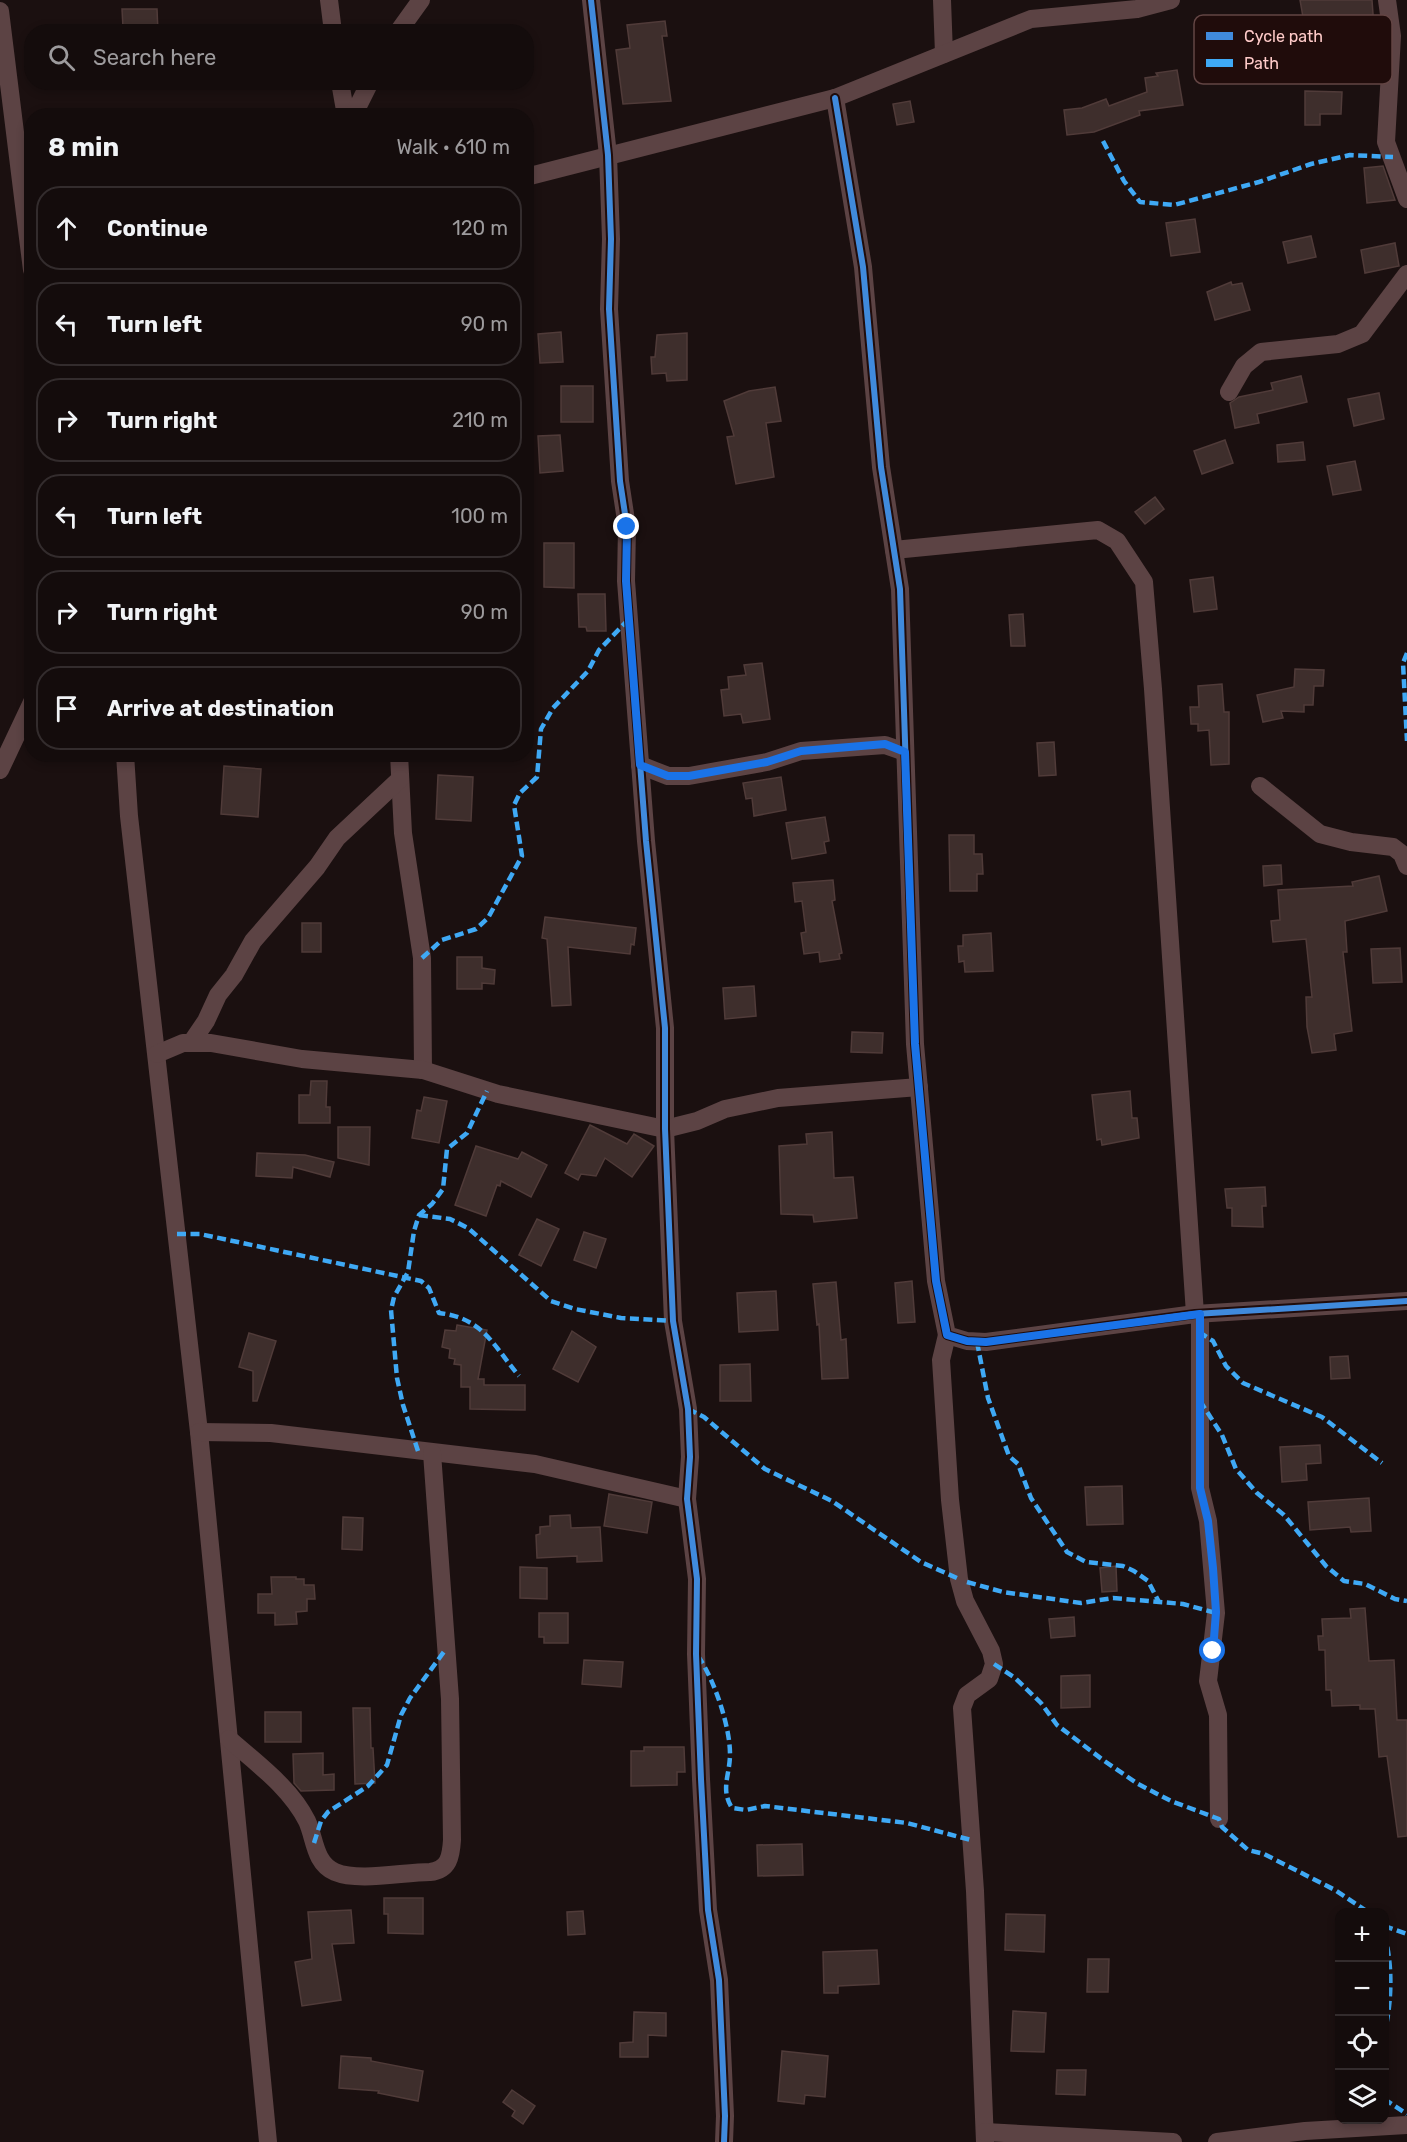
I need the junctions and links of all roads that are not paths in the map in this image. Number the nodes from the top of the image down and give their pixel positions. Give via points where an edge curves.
1 (329, 0) edge
2 (421, 0) edge
3 (591, 0) edge
4 (942, 0) edge
5 (1171, 0) edge
6 (1387, 0) edge
7 (0, 11) edge
8 (1389, 15) edge
9 (332, 24) edge
10 (404, 24) edge
11 (944, 54) junction
12 (1389, 84) edge
13 (341, 90) edge
14 (366, 90) edge
15 (835, 98) junction
16 (345, 108) edge
17 (357, 108) edge
18 (608, 155) junction
19 (534, 175) edge
20 (1407, 199) edge
21 (24, 205) edge
22 (1407, 274) edge
23 (1228, 392) dead end
24 (894, 550) junction
25 (24, 718) edge
26 (905, 752) junction
27 (126, 762) edge
28 (399, 762) edge
29 (640, 765) junction
30 (0, 770) edge
31 (400, 779) junction
32 (1260, 786) dead end
33 (1407, 866) edge
34 (191, 1042) junction
35 (157, 1054) junction
36 (423, 1070) junction
37 (919, 1088) junction
38 (665, 1129) junction
39 (1407, 1301) edge
40 (1198, 1314) junction
41 (947, 1335) junction
42 (199, 1432) junction
43 (432, 1453) junction
44 (687, 1499) junction
45 (229, 1738) junction
46 (1219, 1819) dead end
47 (1407, 2125) edge
48 (985, 2137) edge
49 (268, 2142) edge
50 (724, 2142) edge
51 (1173, 2142) edge
52 (1217, 2142) edge

1 - 9 street
2 - 10 street
3 - 18 street
4 - 11 street
5 - 11 street via 1137,9 1031,20
6 - 8 street
7 - 21 street
11 - 15 street
12 - 20 street via 1386,142
13 - 16 street
14 - 17 street
15 - 18 street
15 - 24 street via 863,267 881,466
18 - 19 street
18 - 29 street via 612,362 627,527 626,581
22 - 23 street via 1362,334 1338,344 1261,352 1244,366
24 - 26 street via 900,589
24 - 40 street via 1098,530 1118,542 1144,582
25 - 30 street
26 - 29 street via 885,744 801,751 767,762 689,776 668,776
26 - 37 street
27 - 35 street
28 - 31 street
29 - 38 street via 665,1028
31 - 34 street via 337,838 253,941
31 - 36 street via 403,833 422,958
32 - 33 street via 1320,834 1394,846
34 - 35 street
34 - 36 street via 211,1042 302,1059
35 - 42 street
36 - 38 street via 498,1094
37 - 38 street via 778,1098 726,1109
37 - 41 street via 936,1281
38 - 44 street via 673,1322 688,1409
39 - 40 street
40 - 41 street via 986,1342
40 - 46 street via 1200,1488 1208,1521 1216,1612 1208,1681 1218,1715
41 - 48 street via 941,1360 959,1579 994,1664 989,1679 967,1695 962,1708 975,1891
42 - 43 street via 271,1434
42 - 45 street
43 - 44 street via 535,1464
43 - 45 street via 450,1699 452,1840 446,1866 440,1871 353,1876 333,1871 319,1858 307,1821 283,1788
44 - 50 street via 697,1580 701,1779 708,1910 719,1980
45 - 49 street
47 - 52 street via 1305,2131
48 - 51 street

